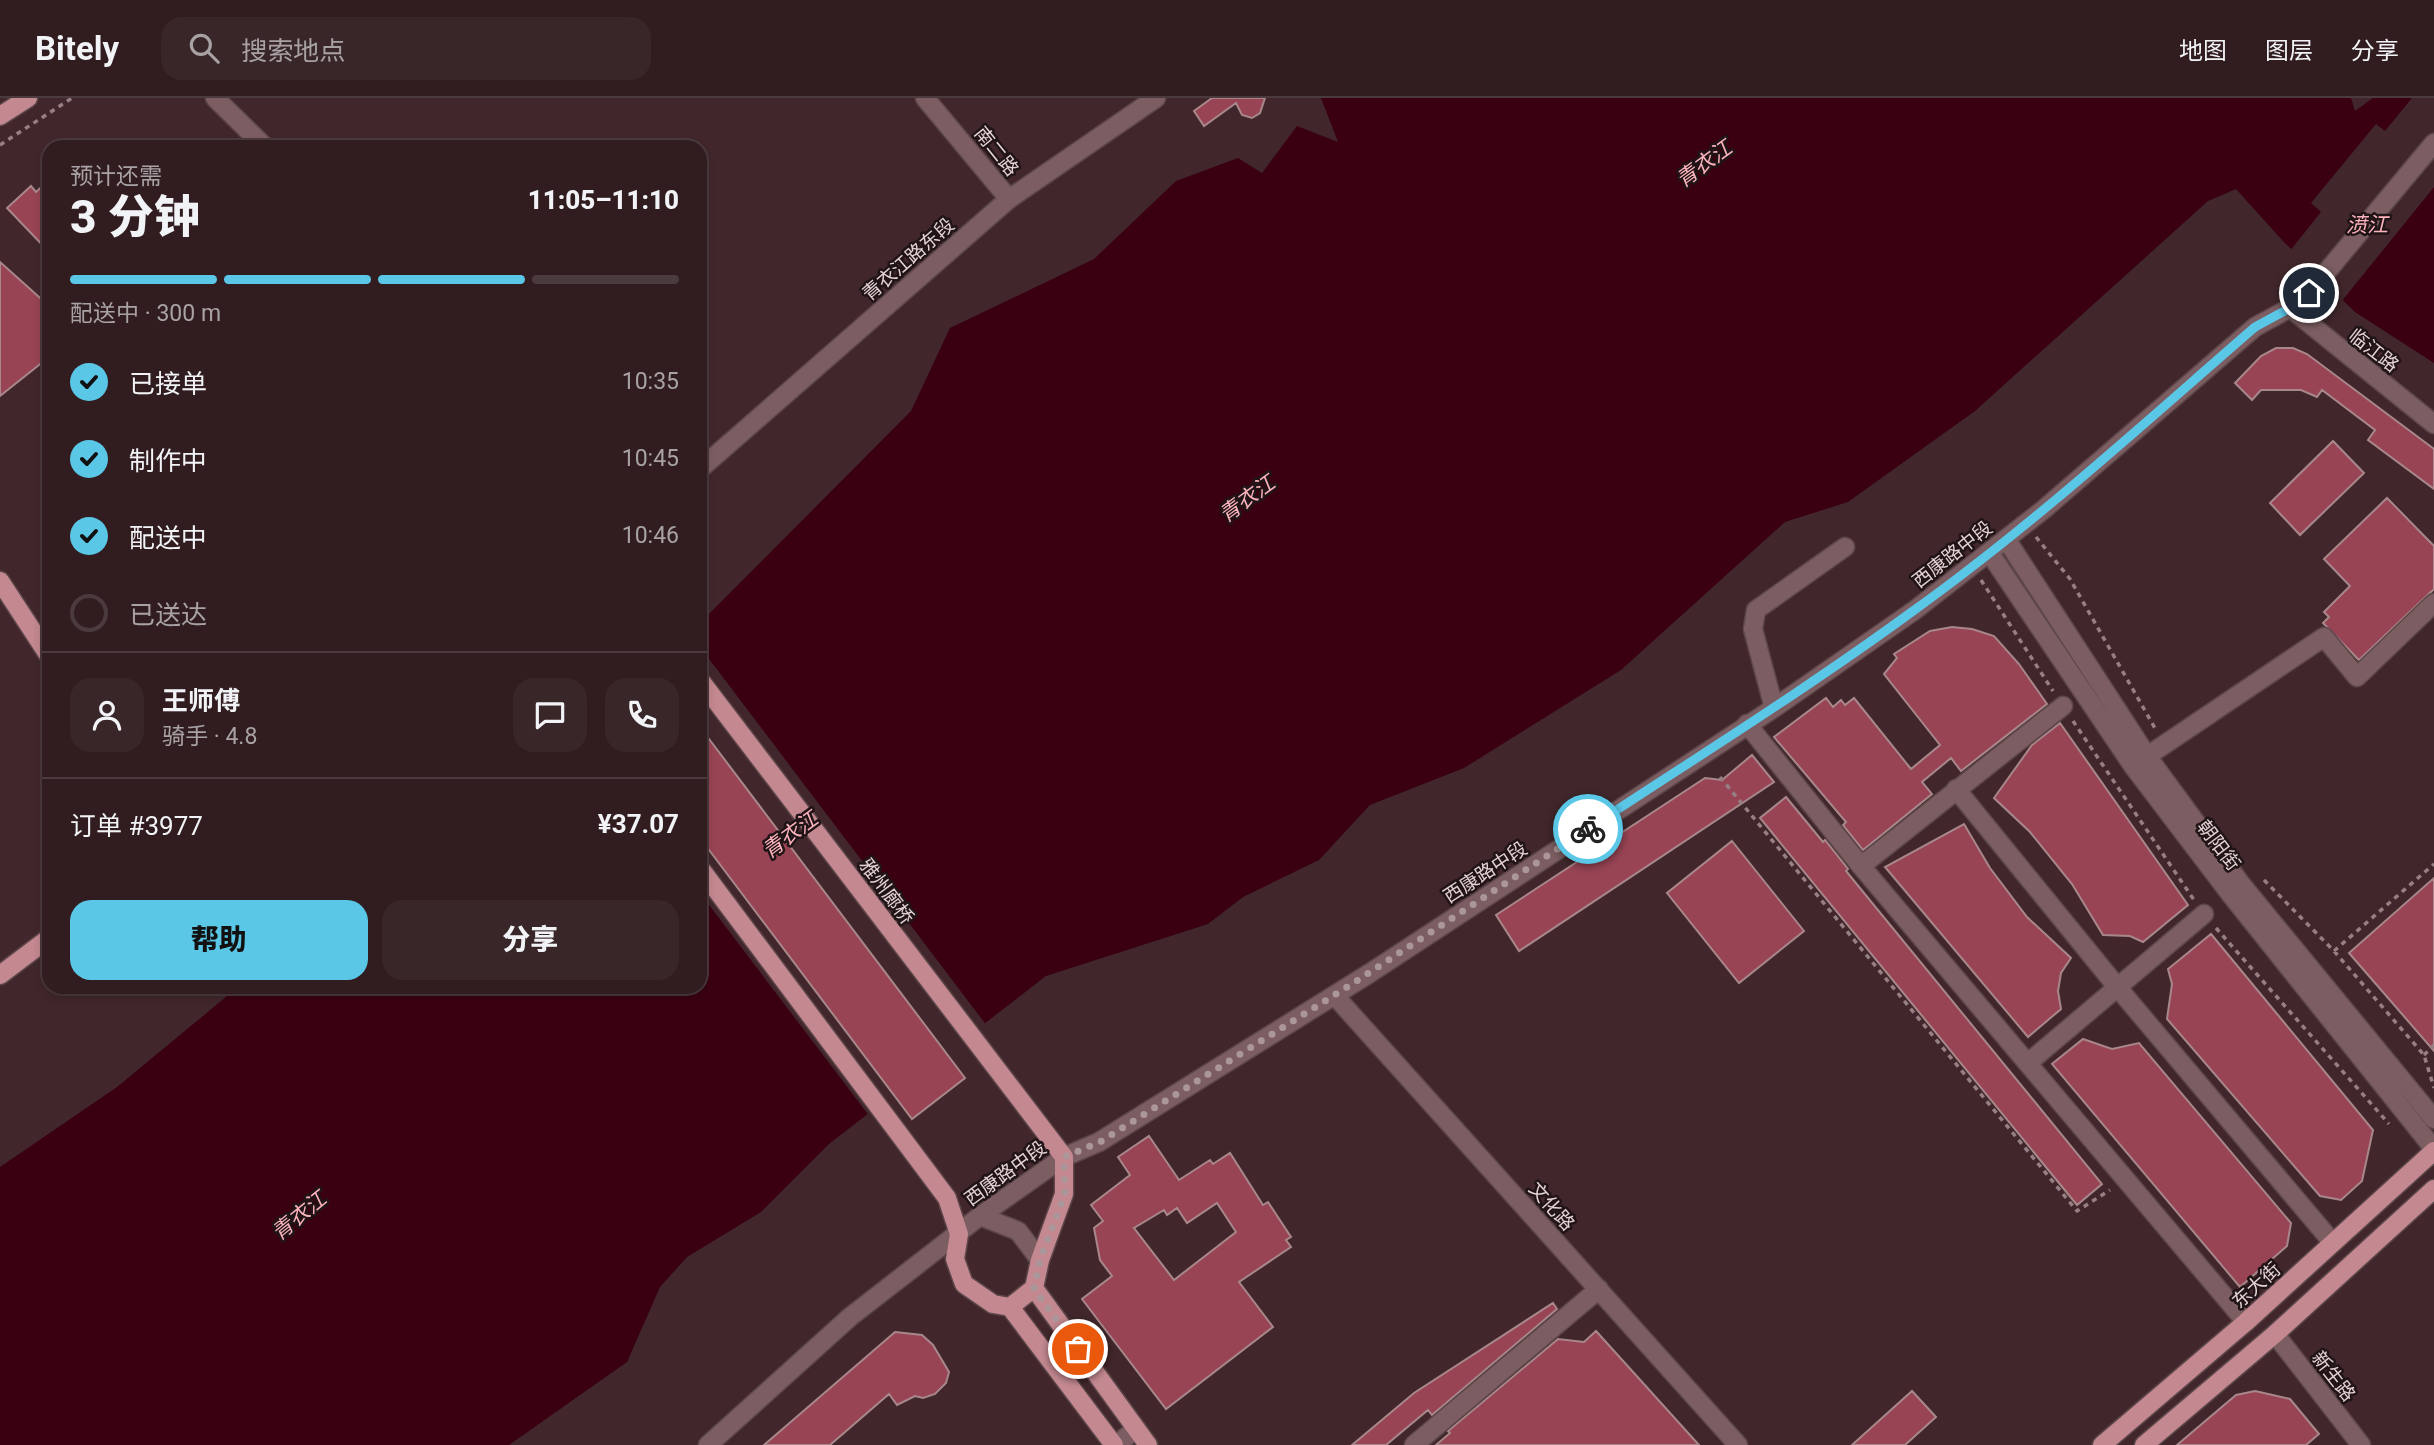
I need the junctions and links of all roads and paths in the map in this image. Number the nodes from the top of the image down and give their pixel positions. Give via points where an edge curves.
1 (28, 98) edge
2 (72, 98) edge
3 (215, 98) edge
4 (925, 98) edge
5 (1156, 98) edge
6 (0, 116) edge
7 (258, 140) edge
8 (2434, 143) edge
9 (0, 145) edge
10 (1009, 199) junction
11 (2290, 308) junction
12 (2434, 424) edge
13 (707, 463) edge
14 (2032, 532) dead end
15 (2006, 539) junction
16 (1845, 547) dead end
17 (1989, 552) junction
18 (0, 581) edge
19 (2434, 603) edge
20 (42, 645) edge
21 (707, 689) edge
22 (2063, 706) dead end
23 (1774, 708) junction
24 (1747, 724) junction
25 (2164, 744) junction
26 (2140, 761) junction
27 (1720, 777) dead end
28 (1956, 789) junction
29 (2434, 864) edge
30 (1861, 866) junction
31 (707, 877) edge
32 (2263, 879) dead end
33 (2204, 914) dead end
34 (42, 943) edge
35 (2334, 951) junction
36 (0, 975) edge
37 (2118, 988) junction
38 (1335, 996) junction
39 (2434, 1045) edge
40 (2424, 1055) junction
41 (2028, 1063) junction
42 (2434, 1088) edge
43 (2434, 1119) edge
44 (2434, 1150) edge
45 (1064, 1157) junction
46 (2126, 1179) junction
47 (2434, 1189) edge
48 (980, 1216) junction
49 (959, 1234) junction
50 (2333, 1243) junction
51 (1040, 1260) junction
52 (1034, 1289) junction
53 (1598, 1289) junction
54 (1010, 1307) junction
55 (2246, 1322) junction
56 (2275, 1334) junction
57 (1136, 1430) junction
58 (708, 1445) edge
59 (1115, 1445) edge
60 (1148, 1445) edge
61 (1414, 1445) edge
62 (1738, 1445) edge
63 (2102, 1445) edge
64 (2144, 1445) edge
65 (2361, 1445) edge

1 - 6 main road
2 - 9 path
3 - 7 street
4 - 10 street, 南二路
5 - 10 street, 青衣江路东段
8 - 11 street, 西康路中段 via 2309,293
10 - 13 street, 青衣江路东段
11 - 12 street, 临江路
11 - 15 street, 西康路中段 via 2255,327
14 - 25 path via 2070,579
15 - 17 street, 西康路中段
15 - 26 street, 朝阳街
16 - 23 street via 1756,610 1753,629
17 - 23 street, 西康路中段
17 - 26 street, 朝阳街
18 - 20 main road
19 - 25 street via 2357,677 2324,637
21 - 45 main road, 雅州廊桥
22 - 28 street
23 - 24 street, 西康路中段
24 - 30 street
24 - 38 street, 西康路中段
25 - 26 street
26 - 43 street, 朝阳街
26 - 44 street, 朝阳街 via 2231,895
27 - 46 path via 2077,1212
28 - 30 street
28 - 37 street
29 - 35 path
30 - 41 street
31 - 49 main road via 947,1198
32 - 35 path
33 - 37 street
34 - 36 main road
35 - 40 path
37 - 41 street
37 - 50 street
38 - 45 street, 西康路中段 via 1100,1142
38 - 53 street, 文化路
39 - 40 path
40 - 42 path
41 - 46 street
44 - 50 main road, 东大街
45 - 48 street, 西康路中段
45 - 51 main road via 1065,1194
46 - 55 street
47 - 56 main road
48 - 49 street, 西康路中段
48 - 51 street via 1018,1231
49 - 54 main road via 955,1259 964,1284 993,1304
49 - 58 street, 西康路中段 via 850,1317
50 - 55 main road, 东大街
51 - 52 main road
52 - 54 main road
52 - 57 main road
53 - 61 street
53 - 62 street, 文化路
54 - 59 main road
55 - 63 main road, 东大街
56 - 64 main road
56 - 65 street, 新生路
57 - 59 street
57 - 60 main road

